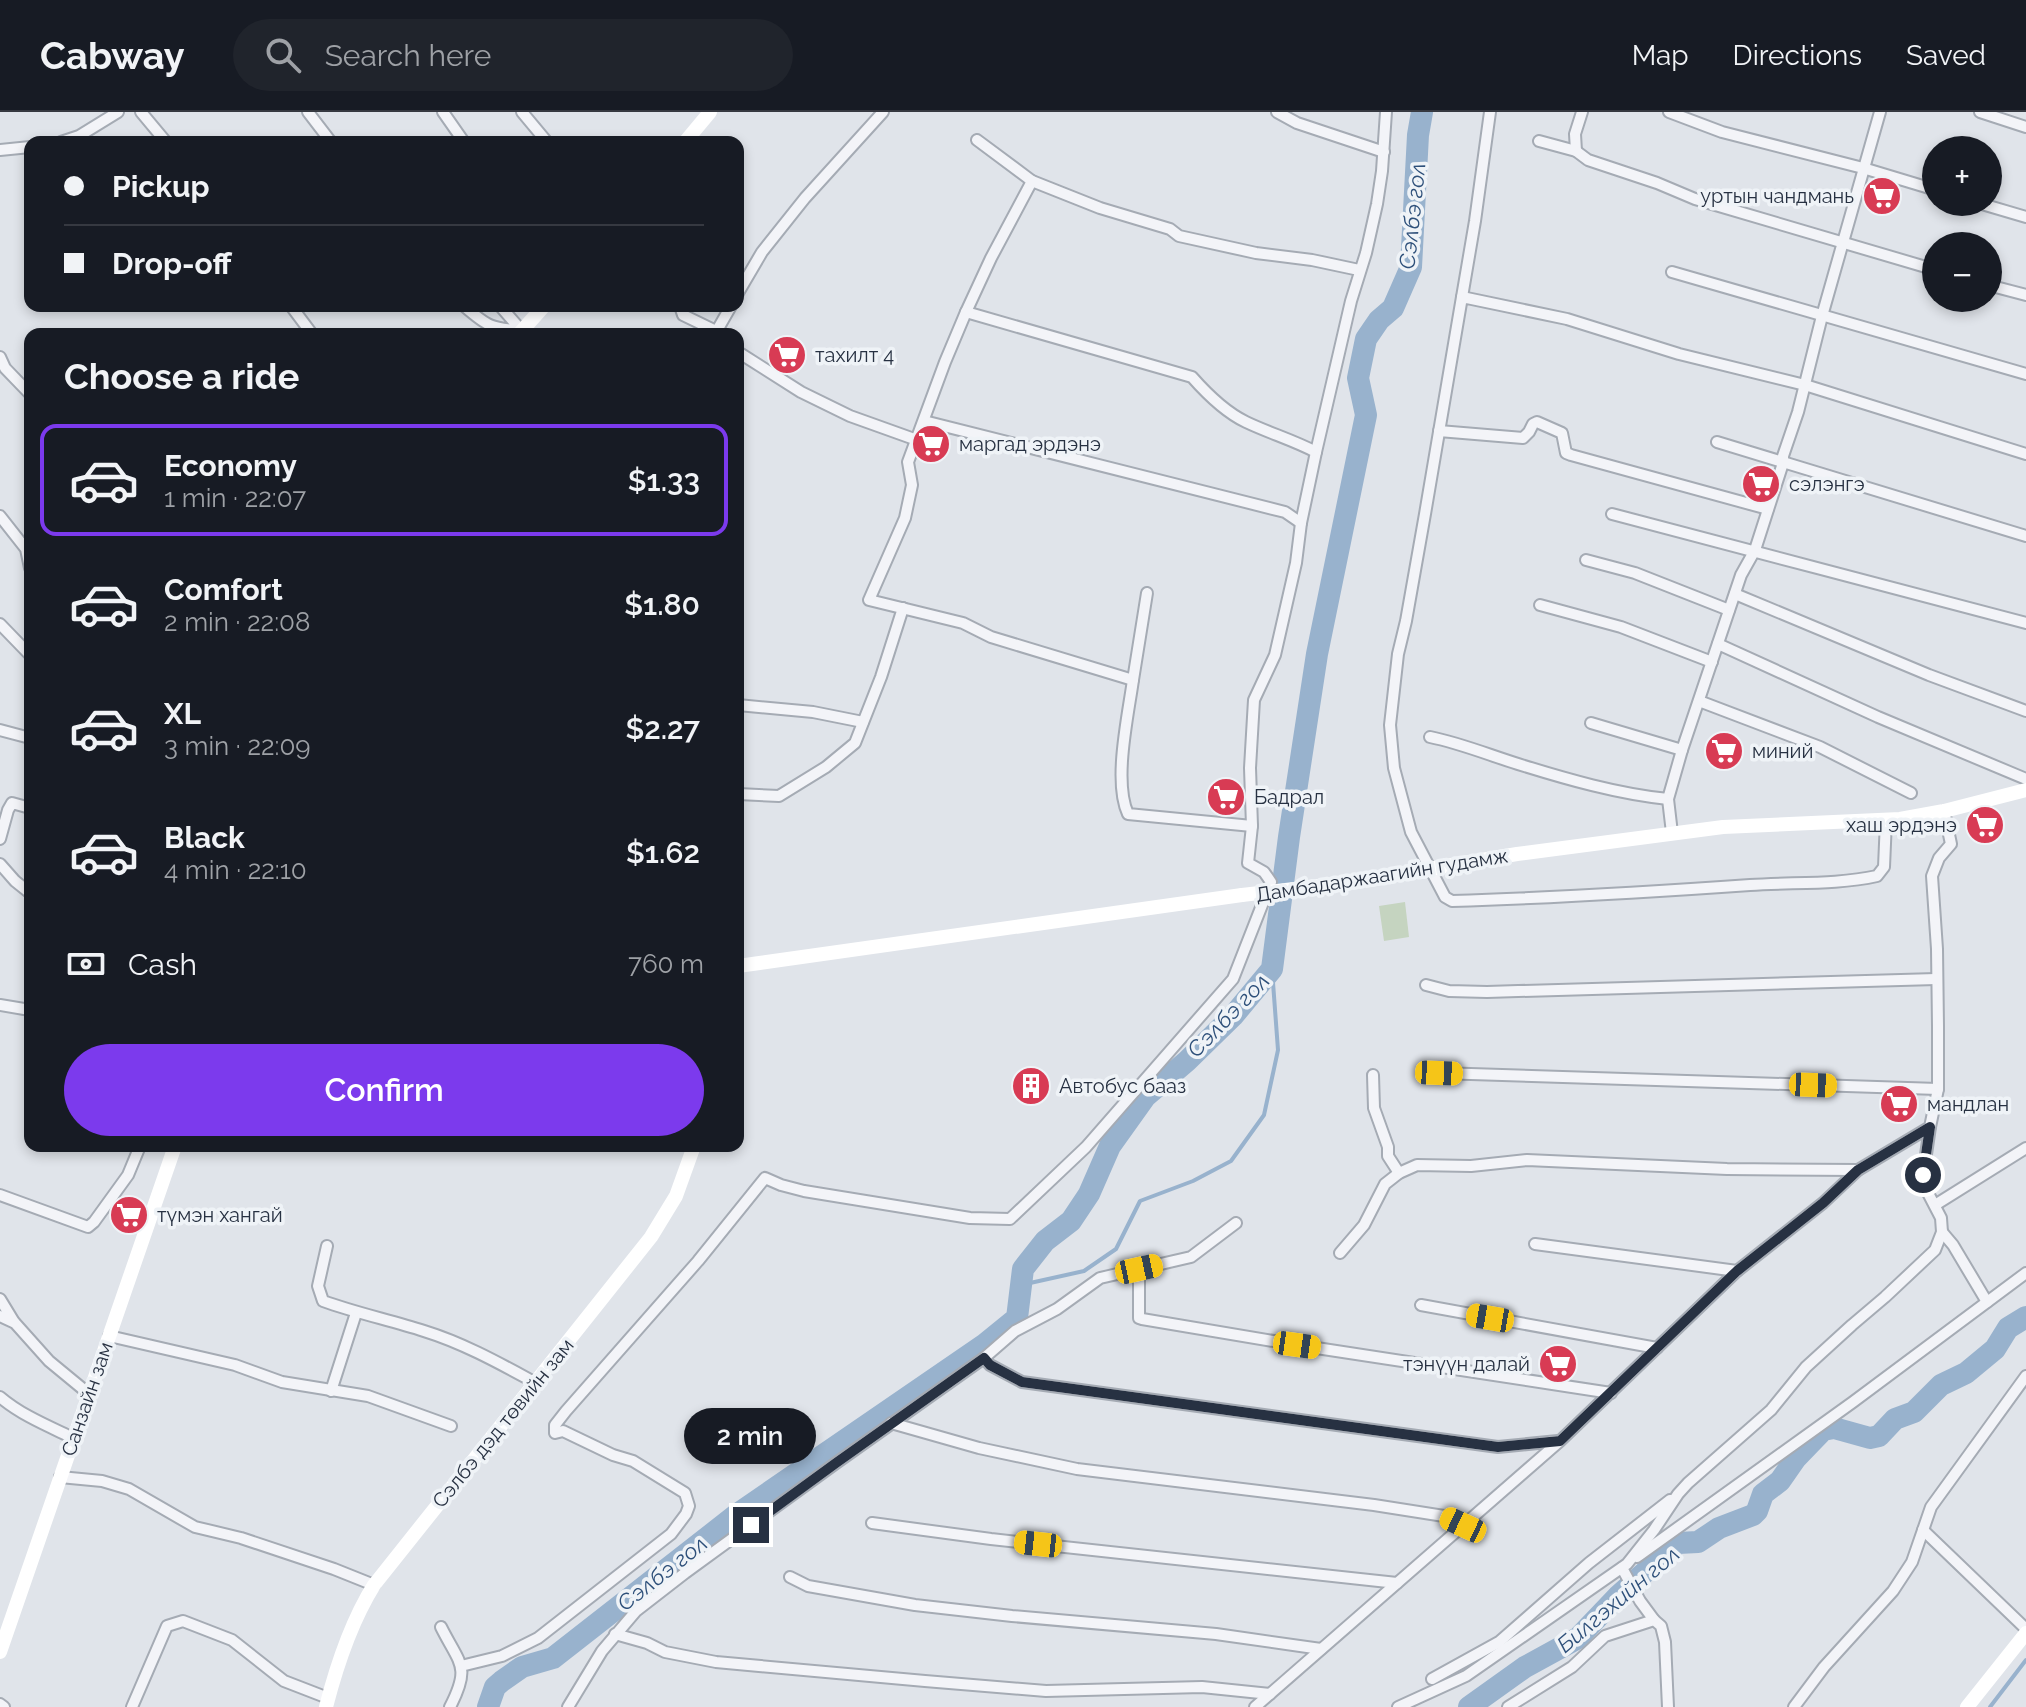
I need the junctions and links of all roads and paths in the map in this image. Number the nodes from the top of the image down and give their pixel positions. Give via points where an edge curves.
1 (118, 112) edge
2 (141, 112) edge
3 (308, 112) edge
4 (443, 112) edge
5 (522, 112) edge
6 (710, 112) edge
7 (883, 112) edge
8 (1277, 112) edge
9 (1386, 112) edge
10 (1490, 112) edge
11 (1582, 112) edge
12 (1669, 112) edge
13 (1880, 112) edge
14 (1980, 112) edge
15 (2026, 127) edge
16 (79, 136) edge
17 (161, 136) edge
18 (326, 136) edge
19 (460, 136) edge
20 (542, 136) edge
21 (690, 136) edge
22 (977, 140) dead end
23 (1539, 141) dead end
24 (24, 148) edge
25 (0, 150) edge
26 (1576, 151) junction
27 (1384, 152) junction
28 (1863, 168) junction
29 (1032, 181) junction
30 (1922, 186) edge
31 (2002, 210) edge
32 (2026, 217) edge
33 (1844, 243) junction
34 (1922, 266) edge
35 (1359, 270) junction
36 (1672, 272) dead end
37 (744, 283) edge
38 (2002, 289) edge
39 (2026, 295) edge
40 (1462, 297) junction
41 (471, 312) edge
42 (505, 312) edge
43 (539, 312) edge
44 (682, 312) edge
45 (966, 312) junction
46 (1822, 316) junction
47 (495, 328) edge
48 (518, 328) edge
49 (525, 328) edge
50 (707, 328) edge
51 (744, 356) edge
52 (0, 357) edge
53 (2026, 374) edge
54 (1805, 385) junction
55 (24, 388) edge
56 (924, 421) junction
57 (1439, 431) junction
58 (917, 440) junction
59 (1717, 442) dead end
60 (1316, 452) junction
61 (2026, 454) edge
62 (1783, 463) junction
63 (1768, 509) junction
64 (1612, 514) dead end
65 (0, 516) edge
66 (1301, 523) junction
67 (2026, 536) edge
68 (24, 546) edge
69 (1755, 550) junction
70 (1586, 560) dead end
71 (1147, 593) dead end
72 (1735, 594) junction
73 (1540, 605) dead end
74 (903, 608) junction
75 (1729, 610) junction
76 (2026, 623) edge
77 (0, 624) edge
78 (1718, 644) junction
79 (24, 649) edge
80 (1712, 662) junction
81 (1133, 680) junction
82 (1699, 701) junction
83 (744, 706) edge
84 (2026, 711) edge
85 (863, 722) junction
86 (1591, 723) dead end
87 (0, 730) edge
88 (24, 736) edge
89 (1430, 737) dead end
90 (1682, 750) junction
91 (2026, 779) edge
92 (2026, 790) edge
93 (1911, 793) dead end
94 (744, 794) edge
95 (1668, 799) junction
96 (24, 806) edge
97 (1944, 811) junction
98 (1886, 820) junction
99 (1252, 826) junction
100 (1672, 833) junction
101 (0, 839) edge
102 (0, 864) edge
103 (1429, 869) junction
104 (24, 888) edge
105 (744, 965) edge
106 (1936, 979) junction
107 (1426, 985) dead end
108 (0, 1005) edge
109 (24, 1009) edge
110 (1439, 1073) dead end
111 (1373, 1075) dead end
112 (1938, 1089) junction
113 (1930, 1127) junction
114 (2026, 1148) edge
115 (138, 1152) edge
116 (173, 1152) edge
117 (690, 1152) edge
118 (1858, 1170) junction
119 (1399, 1173) junction
120 (0, 1195) edge
121 (1935, 1205) junction
122 (1236, 1223) dead end
123 (1942, 1232) junction
124 (1535, 1244) dead end
125 (327, 1246) dead end
126 (1340, 1253) dead end
127 (1139, 1269) junction
128 (1737, 1271) junction
129 (2026, 1273) edge
130 (0, 1299) edge
131 (1987, 1302) junction
132 (1421, 1305) dead end
133 (356, 1313) junction
134 (6, 1319) edge
135 (109, 1336) junction
136 (1657, 1348) junction
137 (984, 1358) junction
138 (2026, 1376) edge
139 (536, 1383) junction
140 (331, 1391) junction
141 (1611, 1393) junction
142 (89, 1394) junction
143 (0, 1397) edge
144 (891, 1423) junction
145 (451, 1426) dead end
146 (73, 1438) junction
147 (1560, 1441) junction
148 (60, 1477) junction
149 (1678, 1494) junction
150 (872, 1523) dead end
151 (1463, 1525) junction
152 (1923, 1530) junction
153 (1624, 1569) junction
154 (790, 1577) dead end
155 (1397, 1583) junction
156 (374, 1585) junction
157 (1654, 1620) junction
158 (441, 1627) dead end
159 (2026, 1631) edge
160 (615, 1634) junction
161 (1321, 1649) junction
162 (0, 1652) edge
163 (461, 1666) junction
164 (1432, 1679) dead end
165 (1270, 1694) junction
166 (327, 1703) edge
167 (132, 1707) edge
168 (450, 1707) edge
169 (568, 1707) edge
170 (1255, 1707) edge
171 (1398, 1707) edge
172 (1508, 1707) edge
173 (1668, 1707) edge
174 (1794, 1707) edge
175 (1967, 1707) edge

1 - 16 street
2 - 17 street
3 - 18 street
4 - 19 street
5 - 20 street
6 - 21 main road
7 - 37 street via 805,198
8 - 27 street
9 - 27 street
10 - 40 street
11 - 26 street
12 - 28 street via 1722,132
13 - 28 street
14 - 15 street
22 - 29 street
23 - 26 street
24 - 25 street
26 - 33 street via 1695,199
27 - 35 street
28 - 30 street
28 - 33 street
29 - 35 street via 1179,236
29 - 45 street
31 - 32 street
33 - 34 street
33 - 46 street
35 - 60 street
36 - 46 street
38 - 39 street
40 - 54 street via 1567,319
40 - 57 street
41 - 47 street
42 - 48 street
43 - 49 main road
44 - 50 street
45 - 56 street
45 - 60 street via 1192,377 1243,421
46 - 53 street
46 - 54 street
51 - 58 street via 850,416
52 - 55 street
54 - 61 street
54 - 62 street
56 - 58 street
56 - 66 street via 1285,512
57 - 63 street via 1523,438 1537,422 1562,433 1571,455
57 - 103 street via 1390,725 1394,768 1411,832
58 - 74 street via 908,462 912,485 905,518 869,600
59 - 62 street
60 - 66 street
62 - 63 street
62 - 67 street
63 - 69 street
64 - 69 street
65 - 68 street
66 - 99 street via 1275,655 1254,700
69 - 72 street
69 - 76 street
70 - 75 street
71 - 81 street
72 - 75 street
72 - 84 street
73 - 80 street via 1621,627
74 - 81 street
74 - 85 street
75 - 78 street
77 - 79 street
78 - 80 street
78 - 91 street
80 - 82 street
81 - 99 street via 1122,759 1128,814
82 - 90 street
82 - 93 street via 1820,747
83 - 85 street
85 - 94 street via 855,743 779,796
86 - 90 street
87 - 88 street
89 - 95 street via 1592,784
90 - 95 street
92 - 97 main road, Дамбадаржаагийн гудамж
95 - 100 street
96 - 101 street via 12,803
97 - 98 main road, Дамбадаржаагийн гудамж
97 - 106 street via 1951,844 1932,876
98 - 100 main road, Дамбадаржаагийн гудамж
98 - 103 street via 1884,867 1877,876 1856,881 1452,901
99 - 163 street via 1248,863 1271,882 1233,979 1086,1147 1010,1219 970,1218 804,1191 765,1178 554,1429 633,1461 670,1483 685,1493 686,1514 671,1534 538,1638 502,1656
100 - 103 main road, Дамбадаржаагийн гудамж
102 - 104 street
103 - 105 main road, Дамбадаржаагийн гудамж, bridge
106 - 107 street via 1487,992
106 - 112 street
108 - 109 street
110 - 112 street
111 - 119 street via 1374,1108 1388,1156
112 - 113 street
113 - 118 street
113 - 121 street via 1923,1175
114 - 121 street
115 - 120 street via 128,1175 88,1227
116 - 135 main road, Санзайн зам
117 - 139 main road, Сэлбэ дэд төвийн зам via 676,1196 651,1237
118 - 119 street via 1527,1160 1417,1165
118 - 128 street
119 - 126 street via 1385,1184 1364,1225
121 - 123 street
122 - 127 street via 1191,1257
123 - 131 street
123 - 149 street via 1935,1250
124 - 128 street
125 - 133 street via 319,1295
127 - 137 street via 1100,1278 1015,1331
127 - 141 street via 1142,1319
128 - 136 street
129 - 131 street
130 - 134 street
131 - 153 street
132 - 136 street
133 - 139 street via 467,1347
133 - 140 street
134 - 142 street
135 - 140 street
135 - 142 main road, Санзайн зам
136 - 141 street
137 - 144 street
137 - 147 street via 1022,1382 1099,1394 1498,1447
138 - 152 street via 1931,1507
139 - 156 main road, Сэлбэ дэд төвийн зам
140 - 145 street via 368,1396
141 - 147 street
142 - 146 main road, Санзайн зам
143 - 146 street
144 - 151 street via 1077,1469 1374,1505 1444,1516
144 - 160 street via 685,1573
146 - 148 main road, Санзайн зам
147 - 151 street
148 - 156 street via 129,1489 195,1527
148 - 162 main road, Санзайн зам
149 - 153 street
149 - 164 street via 1499,1642
150 - 155 street
151 - 155 street
152 - 159 street
152 - 174 street via 1912,1562 1893,1591
153 - 157 street
153 - 171 street via 1466,1676
154 - 161 street via 808,1586 915,1605
155 - 161 street
156 - 166 main road, Сэлбэ дэд төвийн зам via 347,1637
157 - 172 street via 1605,1636 1572,1667
157 - 173 street via 1665,1642
158 - 163 street
159 - 175 main road
160 - 165 street via 716,1662 1046,1691 1202,1687
160 - 169 street
161 - 165 street
163 - 168 street via 461,1683
165 - 170 street
166 - 167 street via 284,1681 232,1640 183,1621 167,1626

